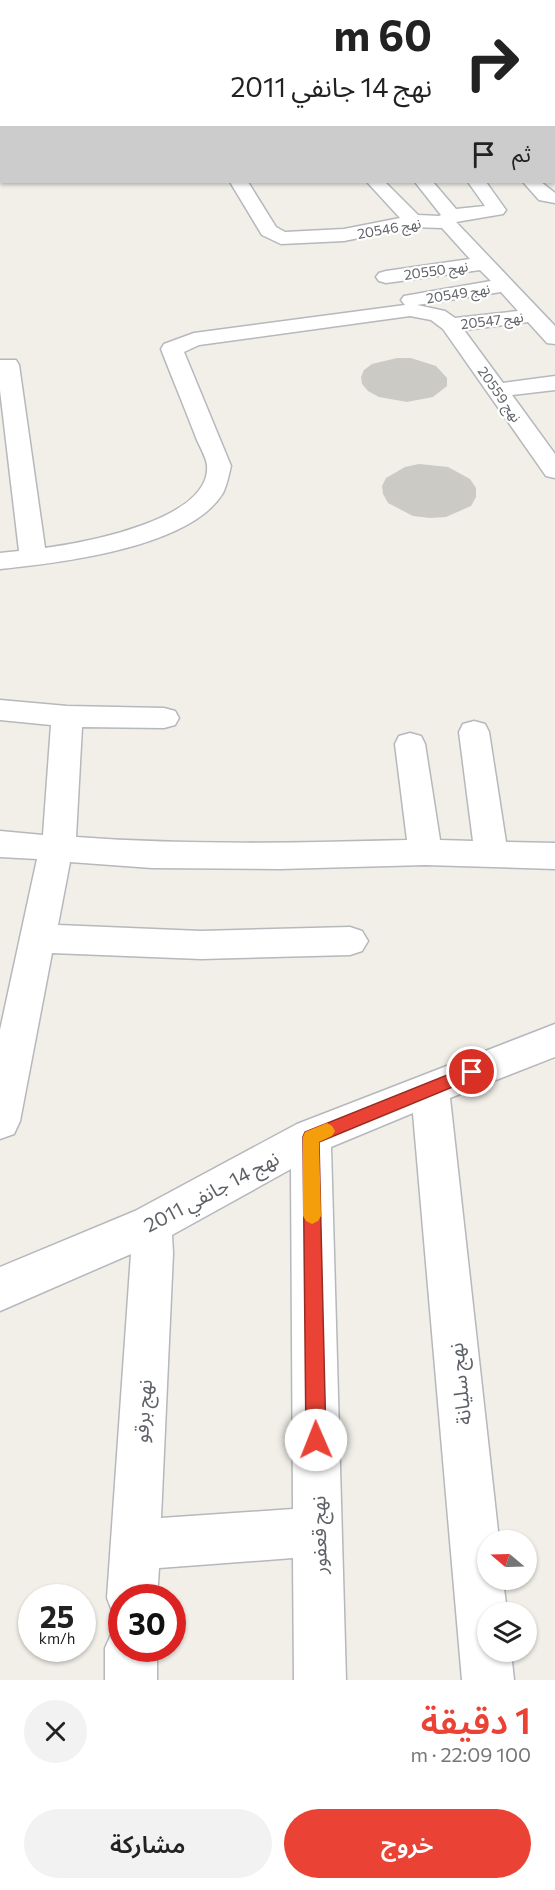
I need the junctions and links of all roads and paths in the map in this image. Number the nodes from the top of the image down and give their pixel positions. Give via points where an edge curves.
1 (240, 183) edge
2 (377, 183) edge
3 (425, 183) edge
4 (478, 183) edge
5 (533, 183) edge
6 (555, 198) edge
7 (447, 219) junction
8 (412, 221) junction
9 (486, 263) junction
10 (386, 277) dead end
11 (506, 285) junction
12 (411, 300) dead end
13 (533, 315) junction
14 (447, 322) junction
15 (555, 338) edge
16 (8, 365) dead end
17 (555, 383) edge
18 (497, 390) junction
19 (555, 471) edge
20 (33, 558) junction
21 (0, 561) edge
22 (0, 710) edge
23 (67, 716) junction
24 (164, 718) dead end
25 (474, 732) dead end
26 (410, 744) dead end
27 (0, 844) edge
28 (58, 848) junction
29 (425, 852) junction
30 (491, 853) junction
31 (555, 856) edge
32 (37, 938) junction
33 (350, 941) dead end
34 (555, 1040) edge
35 (430, 1088) junction
36 (0, 1121) edge
37 (311, 1137) junction
38 (150, 1225) junction
39 (0, 1289) edge
40 (317, 1532) junction
41 (134, 1545) junction
42 (133, 1584) edge
43 (131, 1662) edge
44 (131, 1680) edge
45 (320, 1680) edge
46 (488, 1680) edge

1 - 8 street, نهج 20546 via 269,231 281,238 344,235
2 - 8 street
3 - 7 street
4 - 7 street via 497,210
5 - 6 street via 544,196
7 - 8 street, نهج 20546
7 - 9 street, نهج 20546
9 - 10 street, نهج 20550
9 - 11 street, نهج 20546
11 - 12 street, نهج 20549
11 - 13 street, نهج 20546
13 - 14 street, نهج 20547
13 - 15 street, نهج 20546
14 - 18 street, نهج 20559
14 - 20 street via 429,312 410,310 181,343 172,349 174,356 219,466 219,476 210,492 190,512 147,534 112,545
16 - 20 street
17 - 18 street
18 - 19 street, نهج 20559
20 - 21 street
22 - 23 street
23 - 24 street
23 - 28 street
25 - 30 street
26 - 29 street
27 - 28 street
28 - 29 street via 152,855
28 - 32 street
29 - 30 street
30 - 31 street
32 - 33 street via 201,945
32 - 36 street
34 - 35 street, نهج 14 جانفي 2011
35 - 37 street, نهج 14 جانفي 2011
35 - 46 street, نهج سليانة
37 - 38 street, نهج 14 جانفي 2011
37 - 40 street, نهج قعفور
38 - 39 street, نهج 14 جانفي 2011
38 - 41 street, نهج برقو via 152,1253
40 - 41 street
40 - 45 street, نهج قعفور
41 - 42 street, نهج برقو
43 - 44 street

